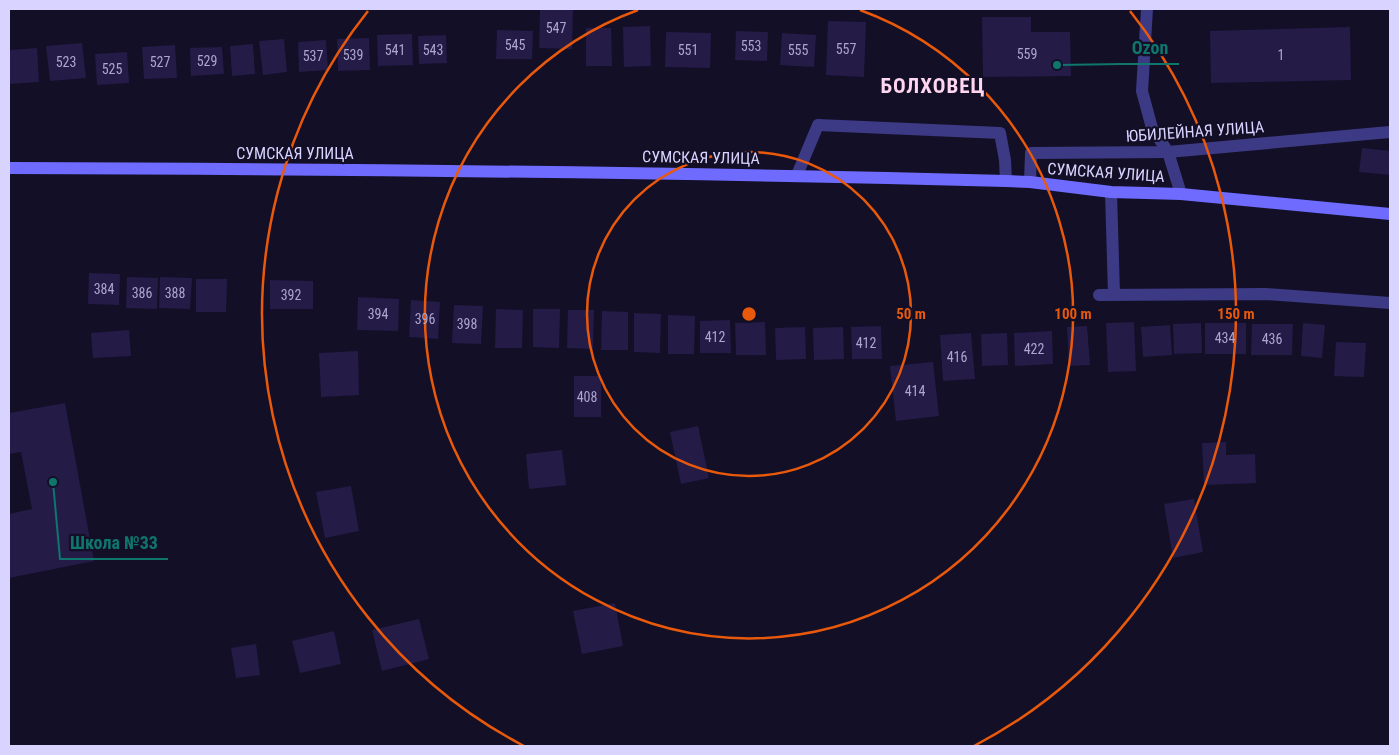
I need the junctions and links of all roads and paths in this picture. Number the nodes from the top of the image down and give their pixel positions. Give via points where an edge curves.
1 (1147, 9) edge
2 (1390, 132) edge
3 (1168, 152) junction
4 (9, 168) edge
5 (797, 175) junction
6 (1006, 181) junction
7 (1030, 182) junction
8 (1111, 192) junction
9 (1181, 194) junction
10 (1390, 214) edge
11 (1114, 294) junction
12 (1099, 295) dead end
13 (1390, 303) edge

1 - 3 street via 1142,91 1152,128
2 - 3 street, ЮБИЛЕЙНАЯ УЛИЦА
3 - 7 street, ЮБИЛЕЙНАЯ УЛИЦА via 1031,153
3 - 9 street
4 - 5 main road, СУМСКАЯ УЛИЦА
5 - 6 main road, СУМСКАЯ УЛИЦА
5 - 6 street via 818,125 1000,133
6 - 7 main road, СУМСКАЯ УЛИЦА
7 - 8 main road, СУМСКАЯ УЛИЦА
8 - 9 main road, СУМСКАЯ УЛИЦА
8 - 11 street
9 - 10 main road, СУМСКАЯ УЛИЦА
11 - 12 street
11 - 13 street via 1266,294

